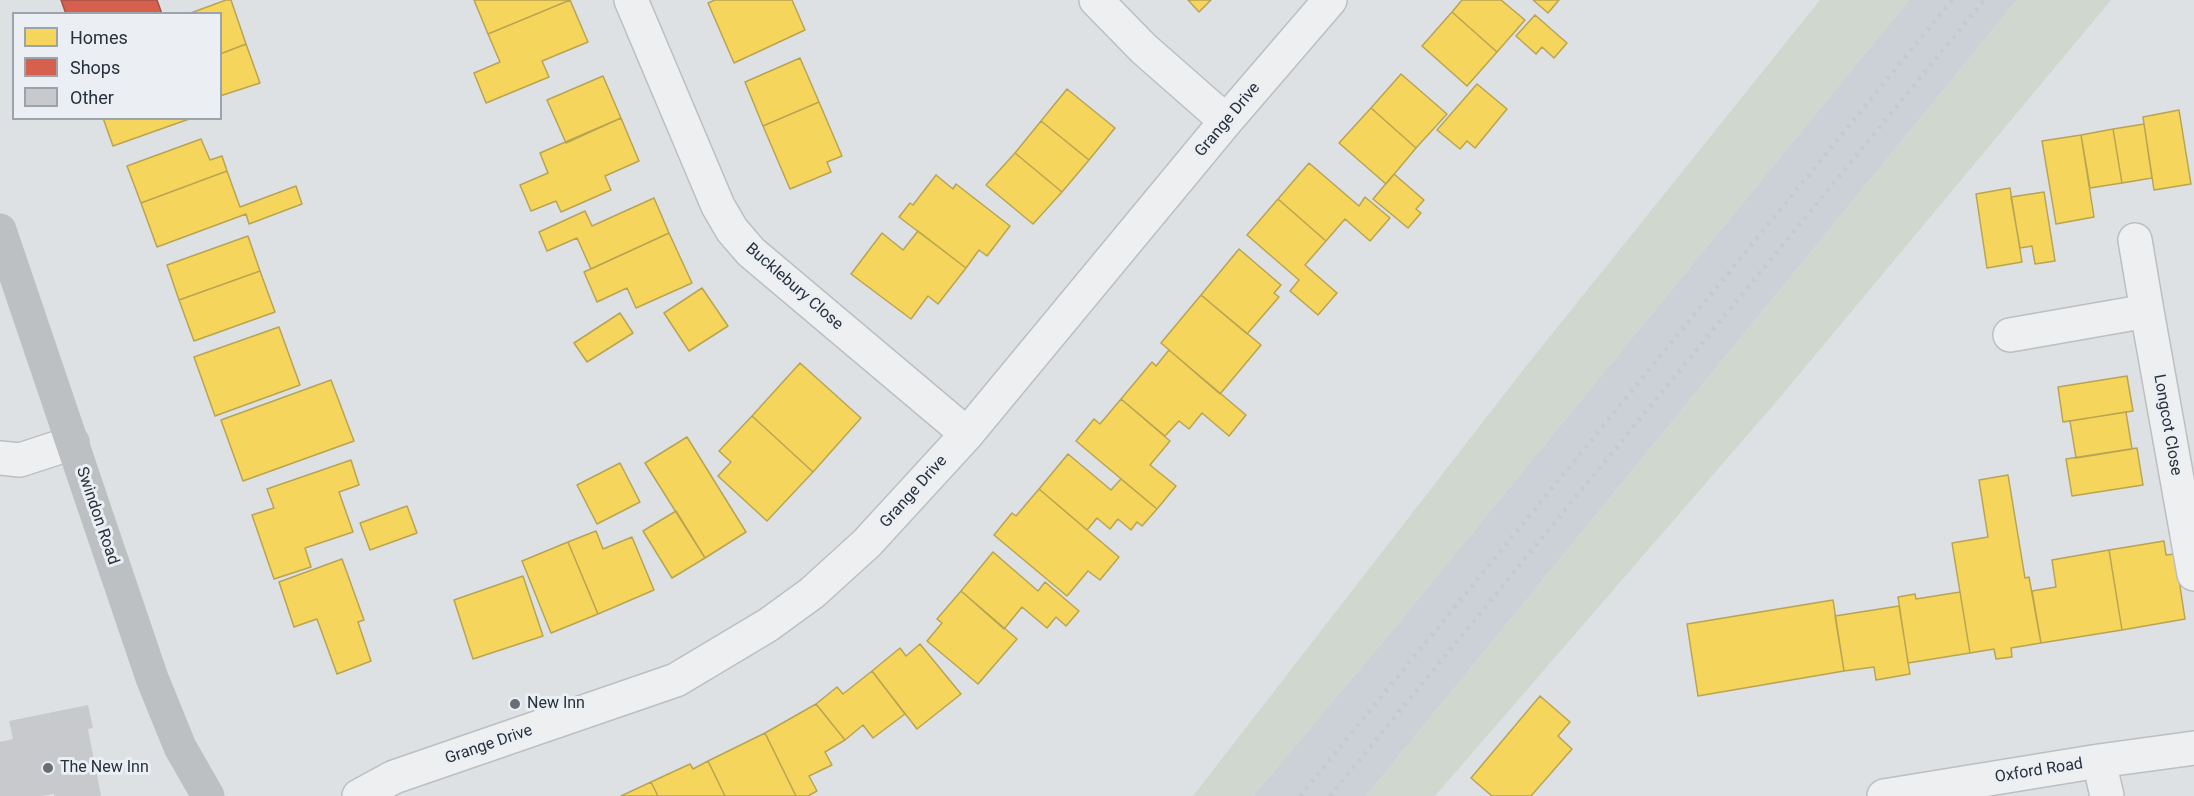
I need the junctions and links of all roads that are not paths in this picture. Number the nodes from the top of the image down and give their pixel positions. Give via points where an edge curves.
1 (631, 0) edge
2 (1096, 0) edge
3 (1330, 0) edge
4 (1226, 121) junction
5 (0, 230) edge
6 (2135, 240) dead end
7 (2147, 311) junction
8 (2010, 335) dead end
9 (967, 434) junction
10 (72, 443) junction
11 (0, 458) edge
12 (2194, 574) edge
13 (2194, 748) edge
14 (2099, 761) junction
15 (208, 796) edge
16 (359, 796) edge
17 (1884, 796) edge
18 (2107, 796) edge

1 - 9 street, Bucklebury Close via 718,206 732,230 752,252
2 - 4 street via 1144,49
3 - 4 street, Grange Drive
4 - 9 street, Grange Drive
5 - 10 main road, Swindon Road
6 - 7 street, Longcot Close
7 - 8 street
7 - 12 street, Longcot Close
9 - 16 street, Grange Drive via 867,543 813,593 722,654 676,680 394,777
10 - 11 street via 20,460
10 - 15 main road, Swindon Road via 152,678 180,747
13 - 14 street, Oxford Road
14 - 17 street, Oxford Road
14 - 18 street

